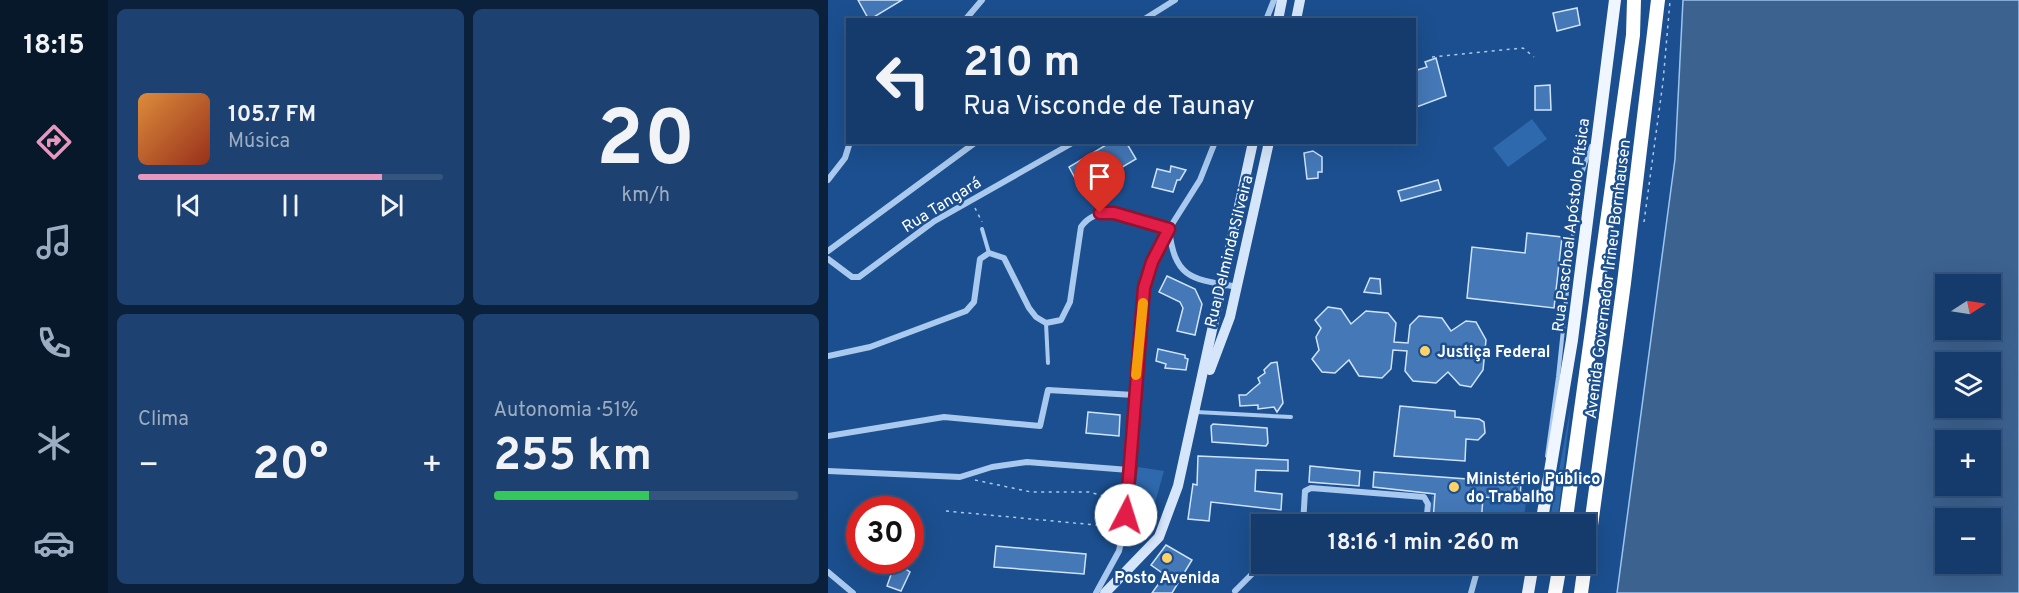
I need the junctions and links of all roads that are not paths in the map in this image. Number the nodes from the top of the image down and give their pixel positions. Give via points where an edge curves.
1 (982, 0) edge
2 (1175, 0) edge
3 (1274, 0) edge
4 (1282, 0) edge
5 (1300, 0) edge
6 (1615, 0) edge
7 (1634, 0) edge
8 (1658, 0) edge
9 (968, 18) edge
10 (1146, 18) edge
11 (1267, 18) edge
12 (1278, 18) edge
13 (1296, 18) edge
14 (849, 144) edge
15 (973, 144) edge
16 (1070, 144) edge
17 (1214, 144) edge
18 (1253, 144) edge
19 (1269, 144) edge
20 (828, 180) edge
21 (982, 229) road end
22 (1169, 229) junction
23 (828, 251) edge
24 (989, 253) junction
25 (828, 260) edge
26 (1222, 285) junction
27 (1238, 287) junction
28 (1046, 323) junction
29 (828, 356) edge
30 (1048, 363) dead end
31 (1134, 395) junction
32 (1199, 398) junction
33 (1196, 412) junction
34 (1291, 417) dead end
35 (828, 436) edge
36 (1130, 470) junction
37 (828, 471) edge
38 (1304, 514) edge
39 (1427, 514) edge
40 (1543, 514) edge
41 (1567, 514) edge
42 (1592, 514) edge
43 (828, 572) edge
44 (1252, 574) edge
45 (1476, 574) edge
46 (1531, 574) edge
47 (1558, 574) edge
48 (1584, 574) edge
49 (1235, 591) dead end
50 (853, 593) edge
51 (1096, 593) edge
52 (1105, 593) edge
53 (1471, 593) edge
54 (1528, 593) edge
55 (1555, 593) edge
56 (1581, 593) edge

1 - 9 street
2 - 10 street
3 - 11 street
4 - 12 main road
5 - 13 main road
6 - 40 main road, Rua Paschoal Apóstolo Pítsica via 1572,340
7 - 41 highway, Avenida Governador Irineu Bornhausen via 1633,35
8 - 42 highway, Avenida Governador Irineu Bornhausen
14 - 20 street via 845,158
15 - 23 street
16 - 25 street, Rua Tangará via 933,222 859,277 852,277
17 - 22 street via 1200,180
18 - 26 main road, Rua Delminda Silveira
19 - 27 main road, Rua Delminda Silveira
21 - 24 lane
22 - 26 street via 1172,255 1178,266 1190,275
22 - 28 street via 1114,213 1086,219 1079,234 1067,312 1061,320
22 - 31 street via 1144,288
24 - 28 street via 1004,258 1029,308
24 - 29 street via 980,260 974,302 966,311 870,347
26 - 27 street
26 - 32 main road, Rua Delminda Silveira
27 - 32 main road, Rua Delminda Silveira
28 - 30 lane
31 - 35 street via 1048,390 1040,426 944,417
31 - 36 street
32 - 33 main road, Rua Delminda Silveira
33 - 34 lane
33 - 52 main road, Rua Delminda Silveira via 1166,522 1154,544
36 - 37 street via 1027,462 960,477
36 - 51 street via 1119,551
38 - 39 street via 1305,491 1311,488 1424,497
43 - 50 street
44 - 49 street
45 - 53 street
46 - 54 main road
47 - 55 highway
48 - 56 highway, Avenida Governador Irineu Bornhausen

